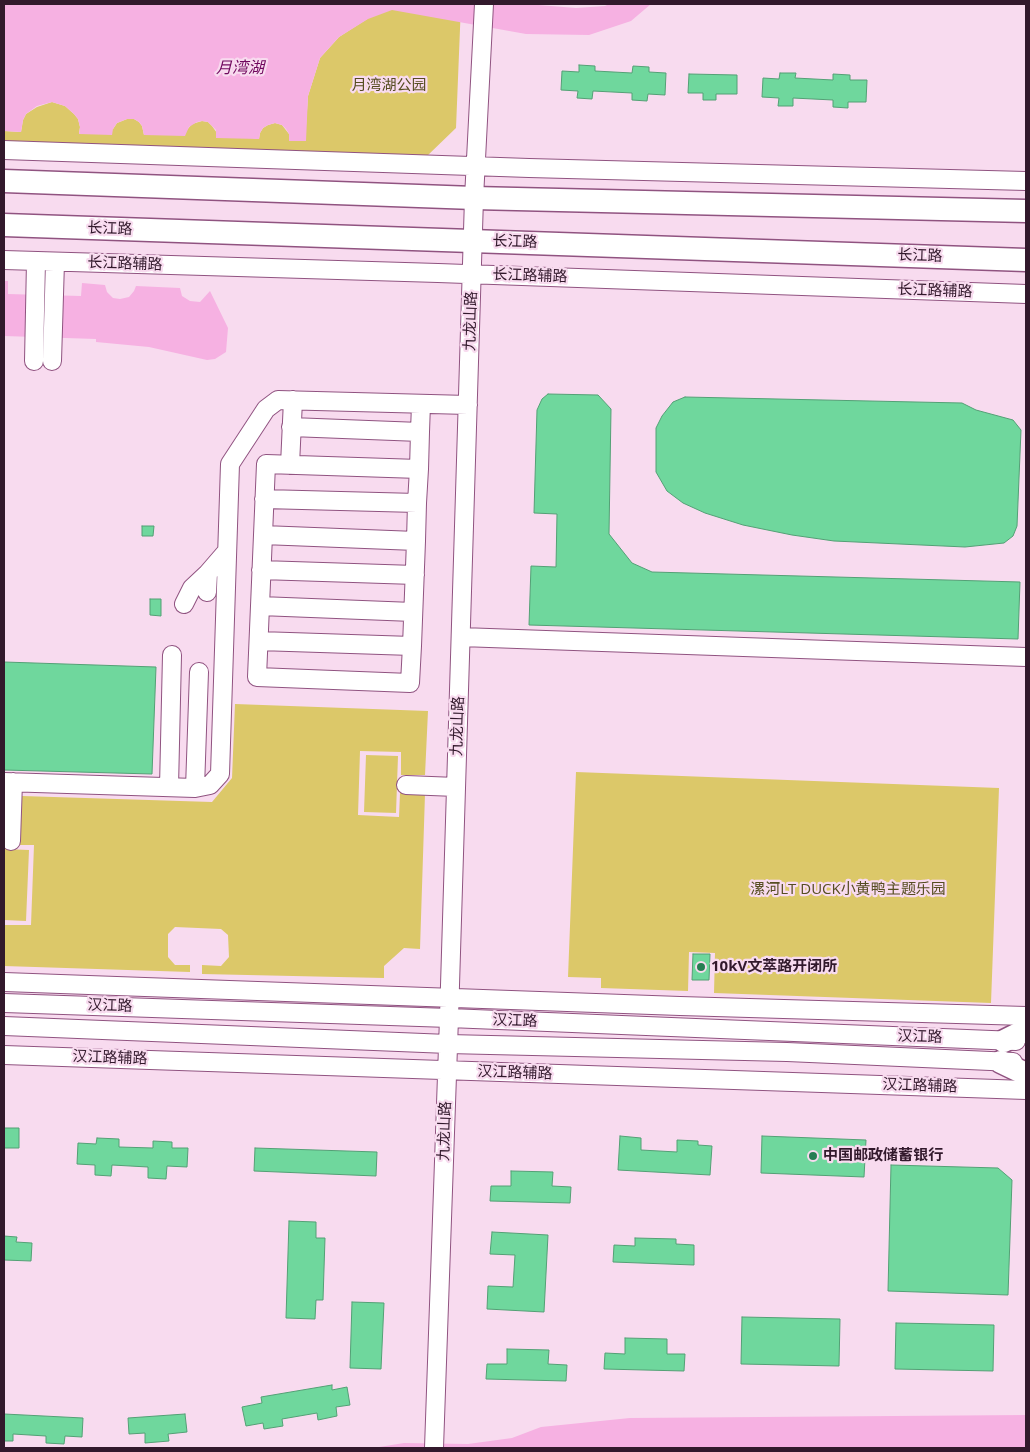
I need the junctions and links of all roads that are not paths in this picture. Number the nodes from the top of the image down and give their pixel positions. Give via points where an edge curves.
1 (484, 4) edge
2 (4, 150) edge
3 (476, 166) junction
4 (4, 181) edge
5 (1026, 181) edge
6 (474, 198) junction
7 (1025, 210) edge
8 (4, 226) edge
9 (473, 241) junction
10 (4, 260) edge
11 (36, 261) junction
12 (55, 262) junction
13 (1024, 262) edge
14 (472, 274) junction
15 (1026, 294) edge
16 (34, 361) dead end
17 (52, 361) dead end
18 (292, 400) junction
19 (421, 404) junction
20 (468, 405) junction
21 (291, 428) junction
22 (420, 432) junction
23 (290, 465) junction
24 (419, 469) junction
25 (264, 499) junction
26 (417, 503) junction
27 (263, 535) junction
28 (416, 540) junction
29 (227, 551) junction
30 (262, 570) junction
31 (208, 574) junction
32 (415, 575) junction
33 (207, 592) dead end
34 (184, 604) dead end
35 (260, 606) junction
36 (413, 612) junction
37 (461, 637) junction
38 (259, 641) junction
39 (412, 646) junction
40 (172, 655) dead end
41 (1026, 657) edge
42 (199, 672) dead end
43 (171, 717) junction
44 (197, 718) junction
45 (222, 719) junction
46 (8, 782) edge
47 (406, 785) dead end
48 (456, 786) junction
49 (169, 787) junction
50 (195, 788) junction
51 (11, 841) dead end
52 (4, 982) edge
53 (450, 998) junction
54 (4, 1003) edge
55 (1026, 1016) edge
56 (450, 1018) junction
57 (4, 1026) edge
58 (1026, 1030) edge
59 (448, 1044) junction
60 (1011, 1048) edge
61 (4, 1055) edge
62 (1026, 1063) edge
63 (447, 1070) junction
64 (1026, 1074) edge
65 (1026, 1090) edge
66 (434, 1442) edge

1 - 3 street, 九龙山路
2 - 3 street
3 - 5 street
3 - 6 street, 九龙山路
4 - 6 main road
6 - 7 main road
6 - 9 street, 九龙山路
8 - 9 main road, 长江路
9 - 13 main road, 长江路
9 - 14 street, 九龙山路
10 - 11 street, 长江路辅路
11 - 12 street, 长江路辅路
11 - 16 street
12 - 14 street, 长江路辅路
12 - 17 street
14 - 15 street, 长江路辅路
14 - 20 street, 九龙山路
18 - 19 street
18 - 21 street
18 - 29 street via 278,400 266,409 230,464
19 - 20 street
19 - 22 street
20 - 37 street, 九龙山路
21 - 22 street
21 - 23 street
22 - 24 street
23 - 24 street
23 - 25 street via 266,464
24 - 26 street
25 - 26 street
25 - 27 street
26 - 28 street
27 - 28 street
27 - 30 street
28 - 32 street
29 - 31 street
29 - 45 street
30 - 32 street
30 - 35 street
31 - 33 street
31 - 34 street via 192,588
32 - 36 street
35 - 36 street
35 - 38 street
36 - 39 street
37 - 41 street
37 - 48 street, 九龙山路
38 - 39 street
38 - 39 street via 257,677 410,683
40 - 43 street
42 - 44 street
43 - 44 street
43 - 49 street
44 - 45 street
44 - 50 street
45 - 50 street via 220,774 210,785
46 - 49 street
46 - 51 street
47 - 48 street
48 - 53 street, 九龙山路
49 - 50 street
52 - 53 street
53 - 55 street
53 - 56 street, 九龙山路
54 - 56 street, 汉江路
56 - 59 street, 九龙山路
56 - 60 street, 汉江路
57 - 59 street, 汉江路
58 - 60 main road
59 - 60 street, 汉江路 via 787,1052
59 - 63 street, 九龙山路
60 - 62 street, 汉江路
60 - 64 main road
61 - 63 street, 汉江路辅路
63 - 65 street, 汉江路辅路
63 - 66 street, 九龙山路

